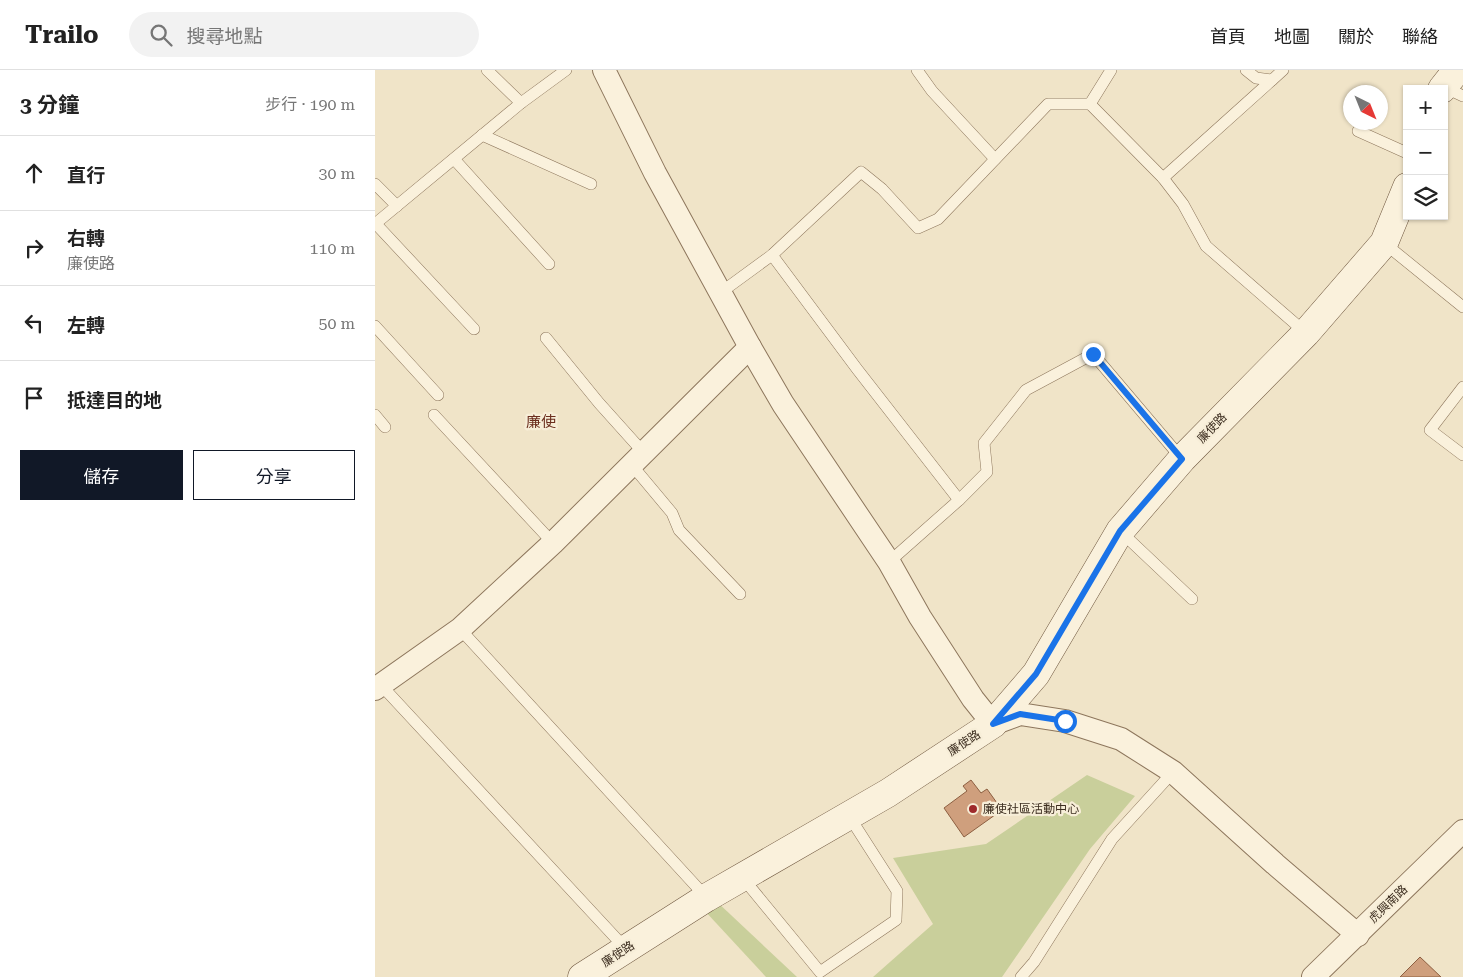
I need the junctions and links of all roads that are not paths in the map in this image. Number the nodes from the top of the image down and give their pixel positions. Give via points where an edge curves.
1 (487, 70) edge
2 (566, 70) edge
3 (604, 70) edge
4 (917, 70) edge
5 (1111, 70) edge
6 (1245, 70) edge
7 (1283, 70) edge
8 (1272, 80) junction
9 (521, 102) junction
10 (1090, 104) junction
11 (1358, 131) dead end
12 (482, 135) junction
13 (1403, 151) edge
14 (454, 159) junction
15 (995, 159) junction
16 (1163, 178) junction
17 (375, 184) edge
18 (591, 184) dead end
19 (1403, 196) edge
20 (397, 206) junction
21 (375, 224) edge
22 (1384, 243) junction
23 (772, 255) junction
24 (549, 264) dead end
25 (720, 293) junction
26 (1463, 307) edge
27 (375, 326) edge
28 (474, 329) dead end
29 (1306, 333) junction
30 (545, 338) dead end
31 (750, 348) junction
32 (1463, 387) edge
33 (438, 396) dead end
34 (375, 415) edge
35 (435, 415) dead end
36 (385, 427) dead end
37 (1463, 455) edge
38 (637, 458) junction
39 (1182, 459) junction
40 (959, 500) junction
41 (1120, 531) junction
42 (553, 543) junction
43 (889, 562) junction
44 (740, 594) dead end
45 (1192, 599) dead end
46 (461, 630) junction
47 (378, 687) edge
48 (993, 724) junction
49 (1173, 772) junction
50 (848, 815) junction
51 (1463, 831) edge
52 (742, 877) junction
53 (707, 898) junction
54 (1358, 935) junction
55 (626, 949) junction
56 (582, 977) edge
57 (1021, 977) edge
58 (1313, 977) edge

1 - 9 lane
2 - 9 lane
3 - 25 street
4 - 15 lane via 932,91
5 - 10 lane
6 - 8 lane via 1255,78
7 - 8 lane
8 - 16 lane
9 - 12 lane
10 - 15 lane via 1048,104
10 - 16 lane
11 - 13 lane
12 - 14 lane
12 - 18 lane
14 - 20 lane
14 - 24 lane
15 - 23 lane via 938,219 918,228 882,189 861,172
16 - 29 lane via 1183,204 1206,246
17 - 20 lane
19 - 22 street, 廉使路
20 - 21 lane
21 - 28 lane
22 - 26 lane
22 - 29 street, 廉使路
23 - 25 lane
23 - 40 lane
25 - 31 street
27 - 33 lane
29 - 39 street, 廉使路
30 - 38 lane via 599,403
31 - 38 street
31 - 43 street via 783,404
32 - 37 lane via 1430,430
34 - 36 lane
35 - 42 lane
38 - 42 street
38 - 44 lane via 679,530
39 - 40 lane via 1093,354 1026,390 984,443 987,472
39 - 41 street, 廉使路
40 - 43 lane
41 - 45 lane
41 - 48 street, 廉使路 via 1036,674
42 - 46 street
43 - 48 street via 919,617
46 - 47 street
46 - 53 lane
47 - 55 lane
48 - 49 street via 1020,714 1065,721 1121,739
48 - 50 street, 廉使路
49 - 54 street
49 - 57 lane via 1112,840 1034,962
50 - 52 street, 廉使路
50 - 52 lane via 897,891 896,920 821,972
51 - 54 street, 虎興南路
52 - 53 street, 廉使路
53 - 55 street, 廉使路
54 - 58 street, 虎興南路
55 - 56 street, 廉使路

